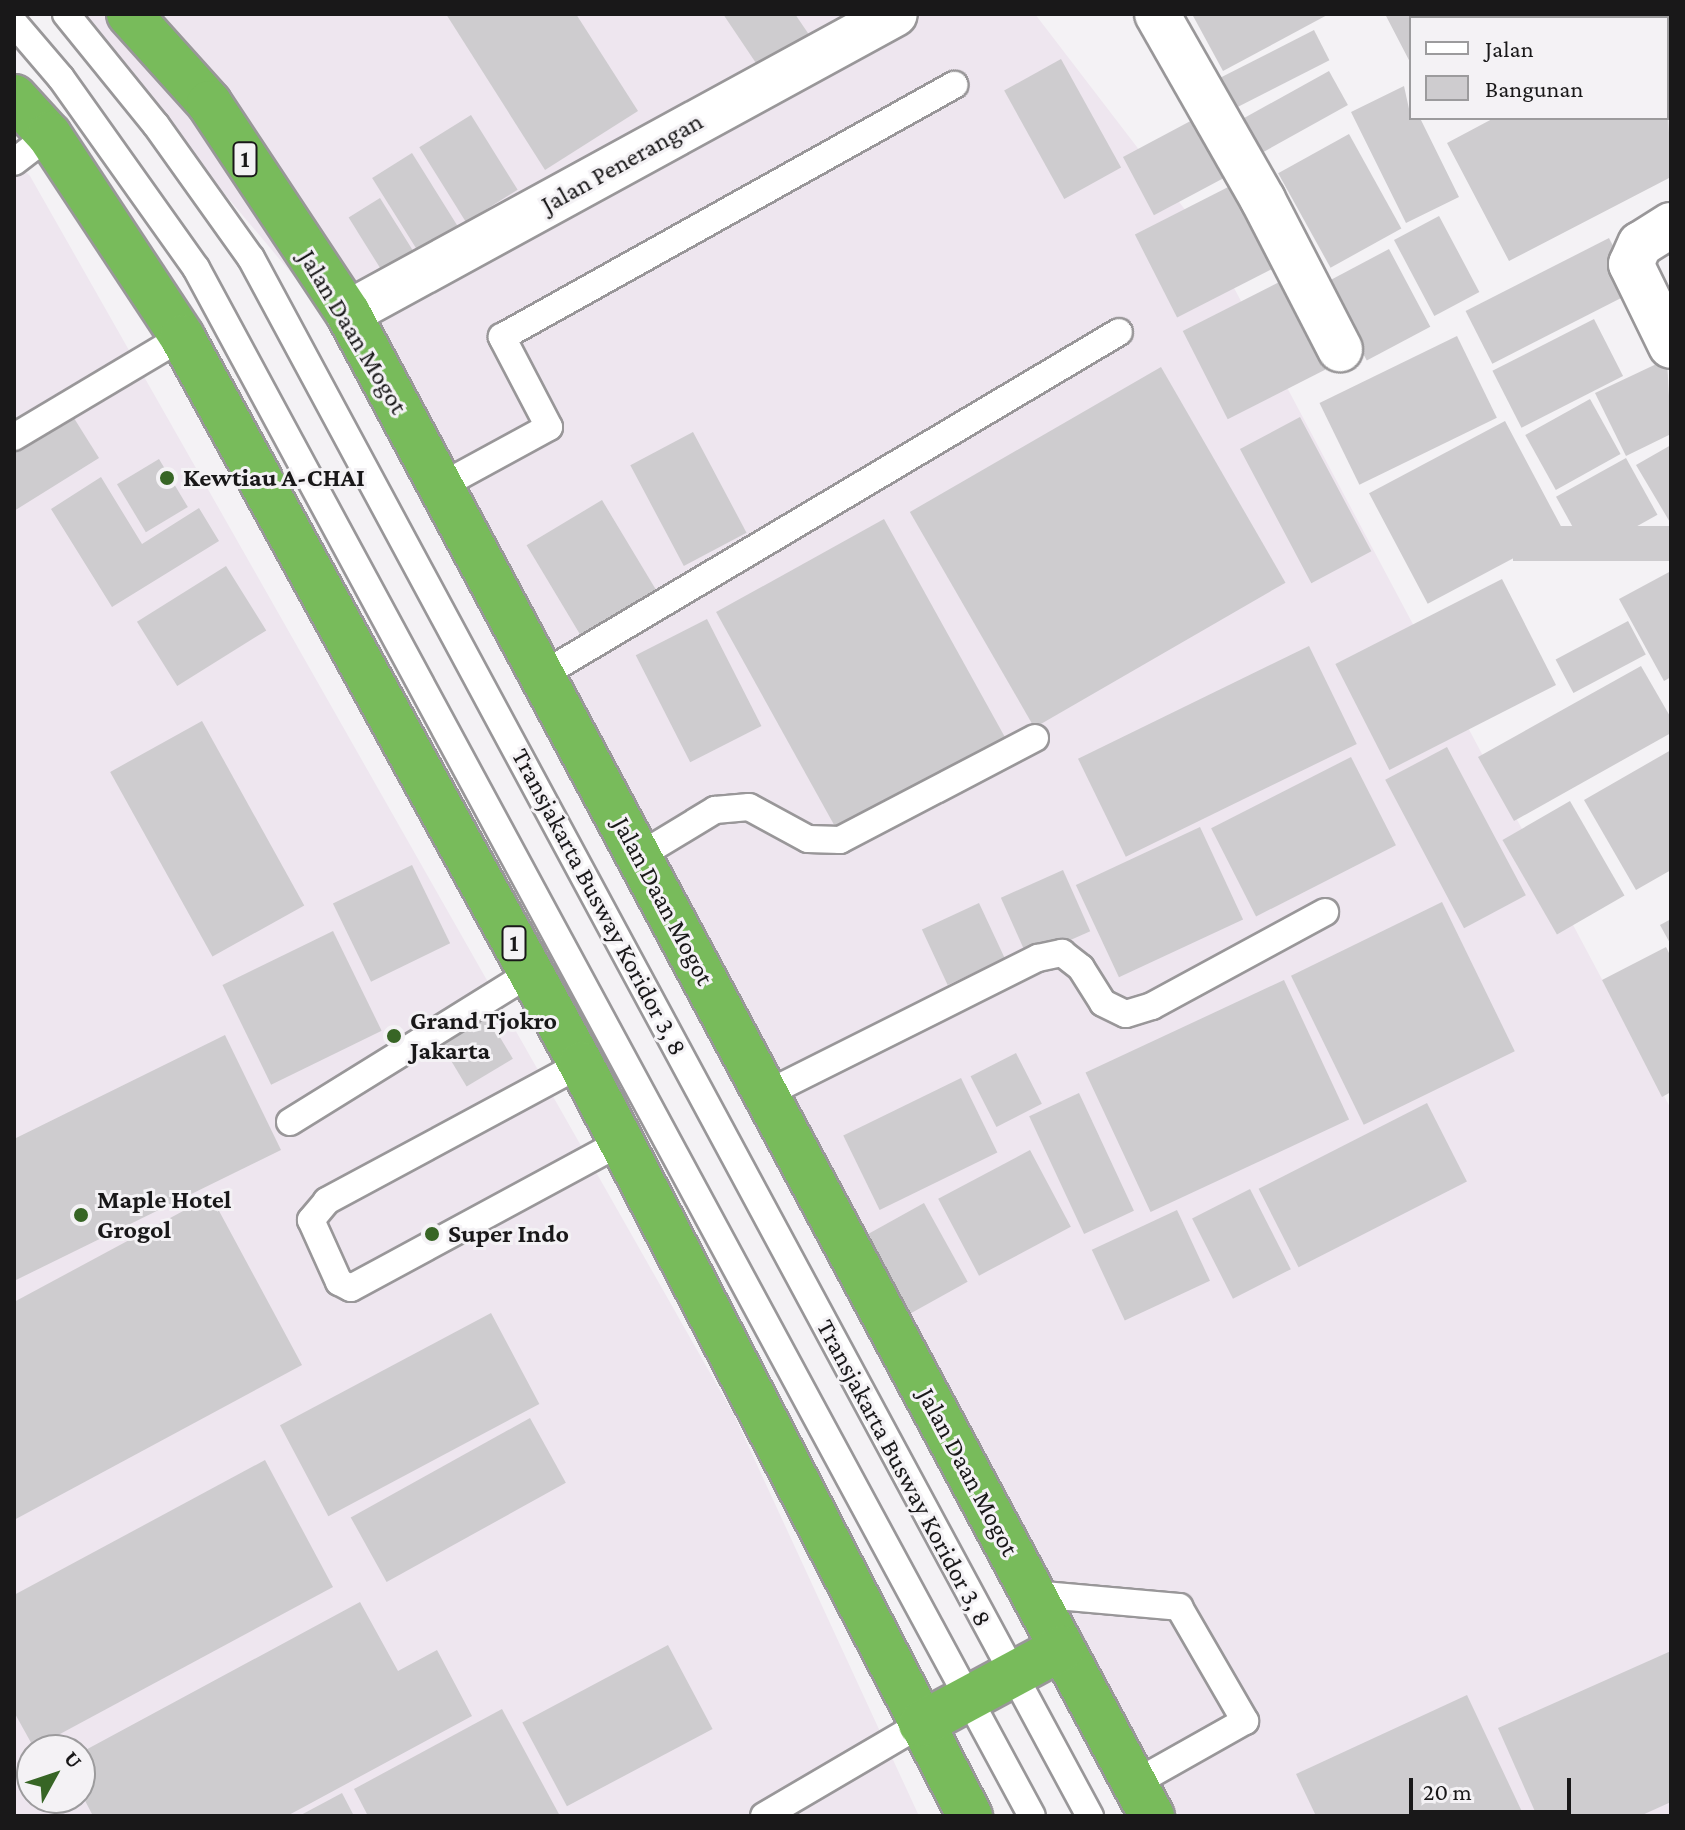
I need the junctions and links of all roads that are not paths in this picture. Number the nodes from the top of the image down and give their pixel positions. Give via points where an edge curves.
1 (66, 14) edge
2 (129, 14) edge
3 (895, 14) edge
4 (1157, 14) edge
5 (14, 23) edge
6 (954, 85) dead end
7 (14, 97) edge
8 (49, 135) junction
9 (14, 162) edge
10 (1671, 225) edge
11 (348, 313) junction
12 (1119, 332) dead end
13 (182, 337) junction
14 (1671, 346) edge
15 (1340, 349) dead end
16 (14, 437) edge
17 (441, 486) junction
18 (542, 675) junction
19 (1035, 738) dead end
20 (639, 856) junction
21 (1325, 912) dead end
22 (530, 973) junction
23 (581, 1064) junction
24 (766, 1094) junction
25 (290, 1122) dead end
26 (621, 1142) junction
27 (1034, 1594) junction
28 (1062, 1648) junction
29 (1013, 1675) junction
30 (969, 1699) junction
31 (921, 1724) junction
32 (1144, 1800) edge
33 (764, 1816) edge
34 (970, 1816) edge
35 (1032, 1816) edge
36 (1090, 1816) edge

1 - 29 lane, Transjakarta Busway Koridor 3, 8 via 156,125 251,258
2 - 11 highway, Jalan Daan Mogot / 1 via 209,103
3 - 11 street, Jalan Penerangan
4 - 15 street
5 - 30 lane, Transjakarta Busway Koridor 3, 8 via 61,78 196,268
6 - 17 lane via 502,337 549,427
7 - 8 highway, 1
8 - 9 lane
8 - 13 highway, 1
10 - 14 street via 1640,244 1631,264
11 - 17 highway, Jalan Daan Mogot / 1
12 - 18 lane
13 - 16 lane
13 - 22 highway, 1
17 - 18 highway, Jalan Daan Mogot / 1
18 - 20 highway, Jalan Daan Mogot / 1
19 - 20 lane via 840,840 808,839 749,807 715,810
20 - 24 highway, Jalan Daan Mogot / 1
21 - 24 lane via 1152,1006 1126,1014 1103,1003 1081,968 1062,953 1038,958
22 - 23 highway, 1
22 - 25 lane
23 - 26 highway, 1
23 - 26 lane via 327,1201 311,1220 339,1282 351,1288
24 - 27 highway, Jalan Daan Mogot / 1
26 - 31 highway, 1
27 - 28 highway, Jalan Daan Mogot / 1
27 - 32 lane via 1179,1607 1245,1721
28 - 29 highway
28 - 32 highway, Jalan Daan Mogot / 1
29 - 30 highway
29 - 36 lane, Transjakarta Busway Koridor 3, 8
30 - 31 highway
30 - 35 lane, Transjakarta Busway Koridor 3, 8
31 - 33 lane
31 - 34 highway, 1

